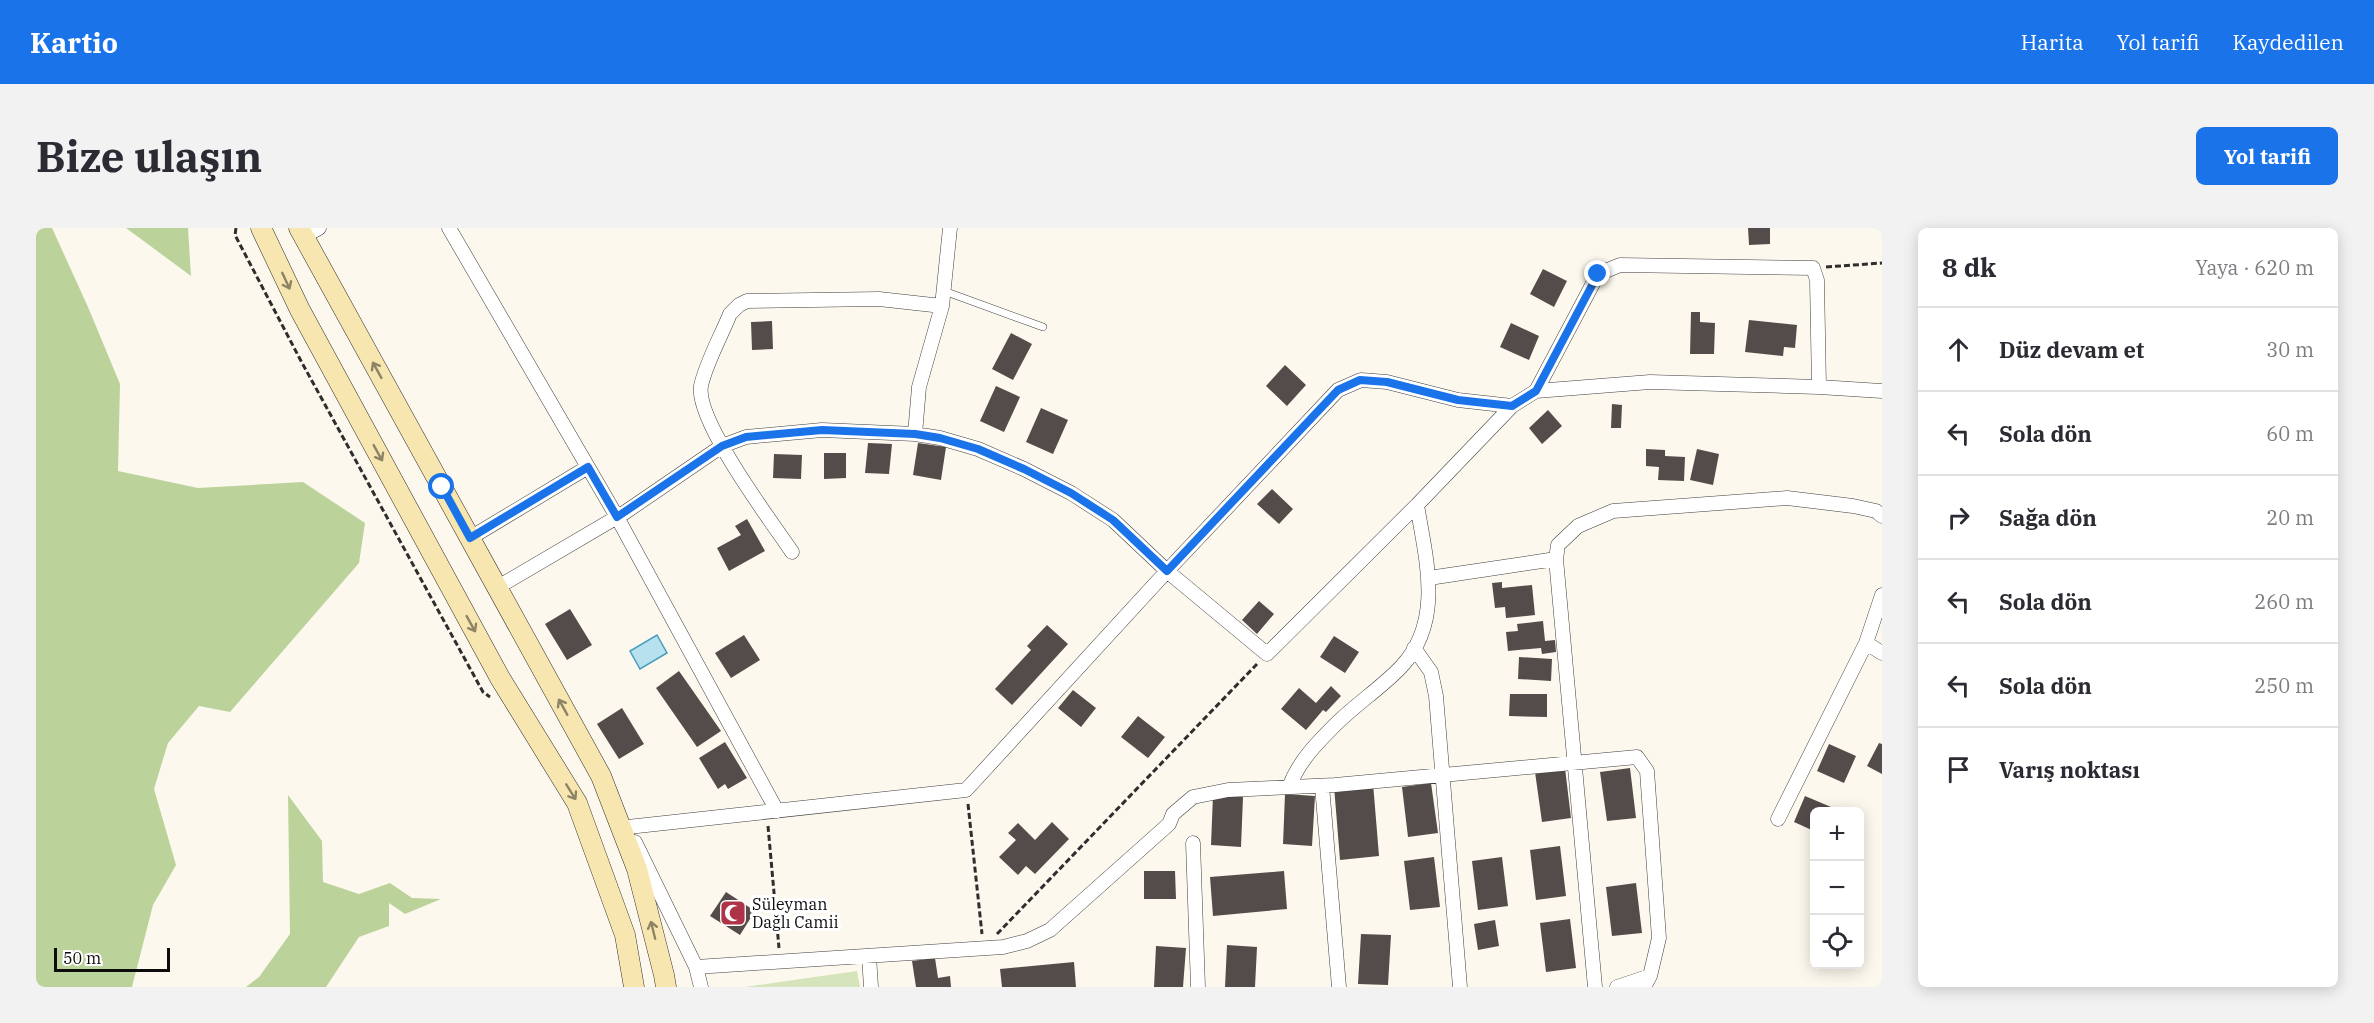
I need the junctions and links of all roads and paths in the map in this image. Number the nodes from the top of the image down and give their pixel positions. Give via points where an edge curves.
1 (236, 228) edge
2 (261, 228) edge
3 (449, 228) edge
4 (950, 228) edge
5 (307, 231) edge
6 (1882, 263) edge
7 (1812, 268) junction
8 (943, 291) junction
9 (942, 306) junction
10 (1043, 327) dead end
11 (1819, 387) junction
12 (1536, 391) junction
13 (1882, 391) edge
14 (1512, 406) junction
15 (915, 434) junction
16 (722, 446) junction
17 (588, 467) junction
18 (1417, 505) junction
19 (1882, 516) edge
20 (617, 517) junction
21 (470, 538) junction
22 (792, 552) dead end
23 (1556, 559) junction
24 (1167, 571) junction
25 (1429, 578) junction
26 (498, 587) junction
27 (1882, 595) edge
28 (1866, 644) junction
29 (1414, 648) junction
30 (1882, 653) edge
31 (1267, 654) junction
32 (491, 698) dead end
33 (1576, 763) junction
34 (1443, 773) junction
35 (601, 776) junction
36 (1322, 786) junction
37 (1289, 787) junction
38 (966, 790) junction
39 (772, 811) junction
40 (1778, 819) dead end
41 (628, 827) junction
42 (1193, 843) dead end
43 (984, 948) junction
44 (869, 956) junction
45 (780, 962) junction
46 (696, 967) junction
47 (1647, 982) edge
48 (634, 987) edge
49 (666, 987) edge
50 (701, 987) edge
51 (871, 987) edge
52 (1198, 987) edge
53 (1339, 987) edge
54 (1460, 987) edge
55 (1595, 987) edge
56 (1617, 987) edge

1 - 32 path via 235,235 301,361 483,692
2 -> 48 main road via 300,310 500,678 578,802 626,935
3 - 17 street
4 - 8 street
21 -> 5 main road
6 - 7 path
7 - 11 street via 1817,280
7 - 12 street via 1620,265 1598,274
8 - 9 street
8 - 10 lane
9 - 15 street via 919,387
9 - 16 street via 879,298 747,301 739,305 730,314 701,385 702,402
11 - 12 street via 1650,382
11 - 13 street
12 - 14 street
14 - 18 street
14 - 24 street via 1458,400 1387,382 1360,380 1338,390
15 - 16 street via 822,430 746,437
15 - 24 street via 978,449 1071,493 1113,520
16 - 20 street
16 - 22 street
17 - 20 street
17 - 21 street
18 - 25 street
18 - 31 street
19 - 23 street via 1853,506 1787,498 1613,511 1578,526 1558,545
20 - 26 street
20 - 39 street
21 - 26 main road
23 - 25 street
23 - 33 street
24 - 31 street
24 - 38 street
25 - 29 street via 1424,631
35 -> 26 main road
27 - 28 street
28 - 30 street
28 - 40 street
29 - 34 street via 1431,672
29 - 37 street via 1401,667 1346,714 1303,759
31 - 43 path
33 - 34 street
33 - 47 street via 1636,757 1647,771 1659,938
33 - 55 street
34 - 36 street
34 - 54 street
35 - 41 street
49 -> 35 main road via 637,868
36 - 37 street
36 - 53 street
37 - 43 street via 1228,790 1193,797 1173,814 1169,824 1050,930 1027,941
38 - 39 street
38 - 43 path
39 - 41 street
39 - 45 path
41 - 46 street
42 - 52 street
43 - 44 street
44 - 45 street
44 - 51 street
45 - 46 street
46 - 50 street
47 - 56 street

